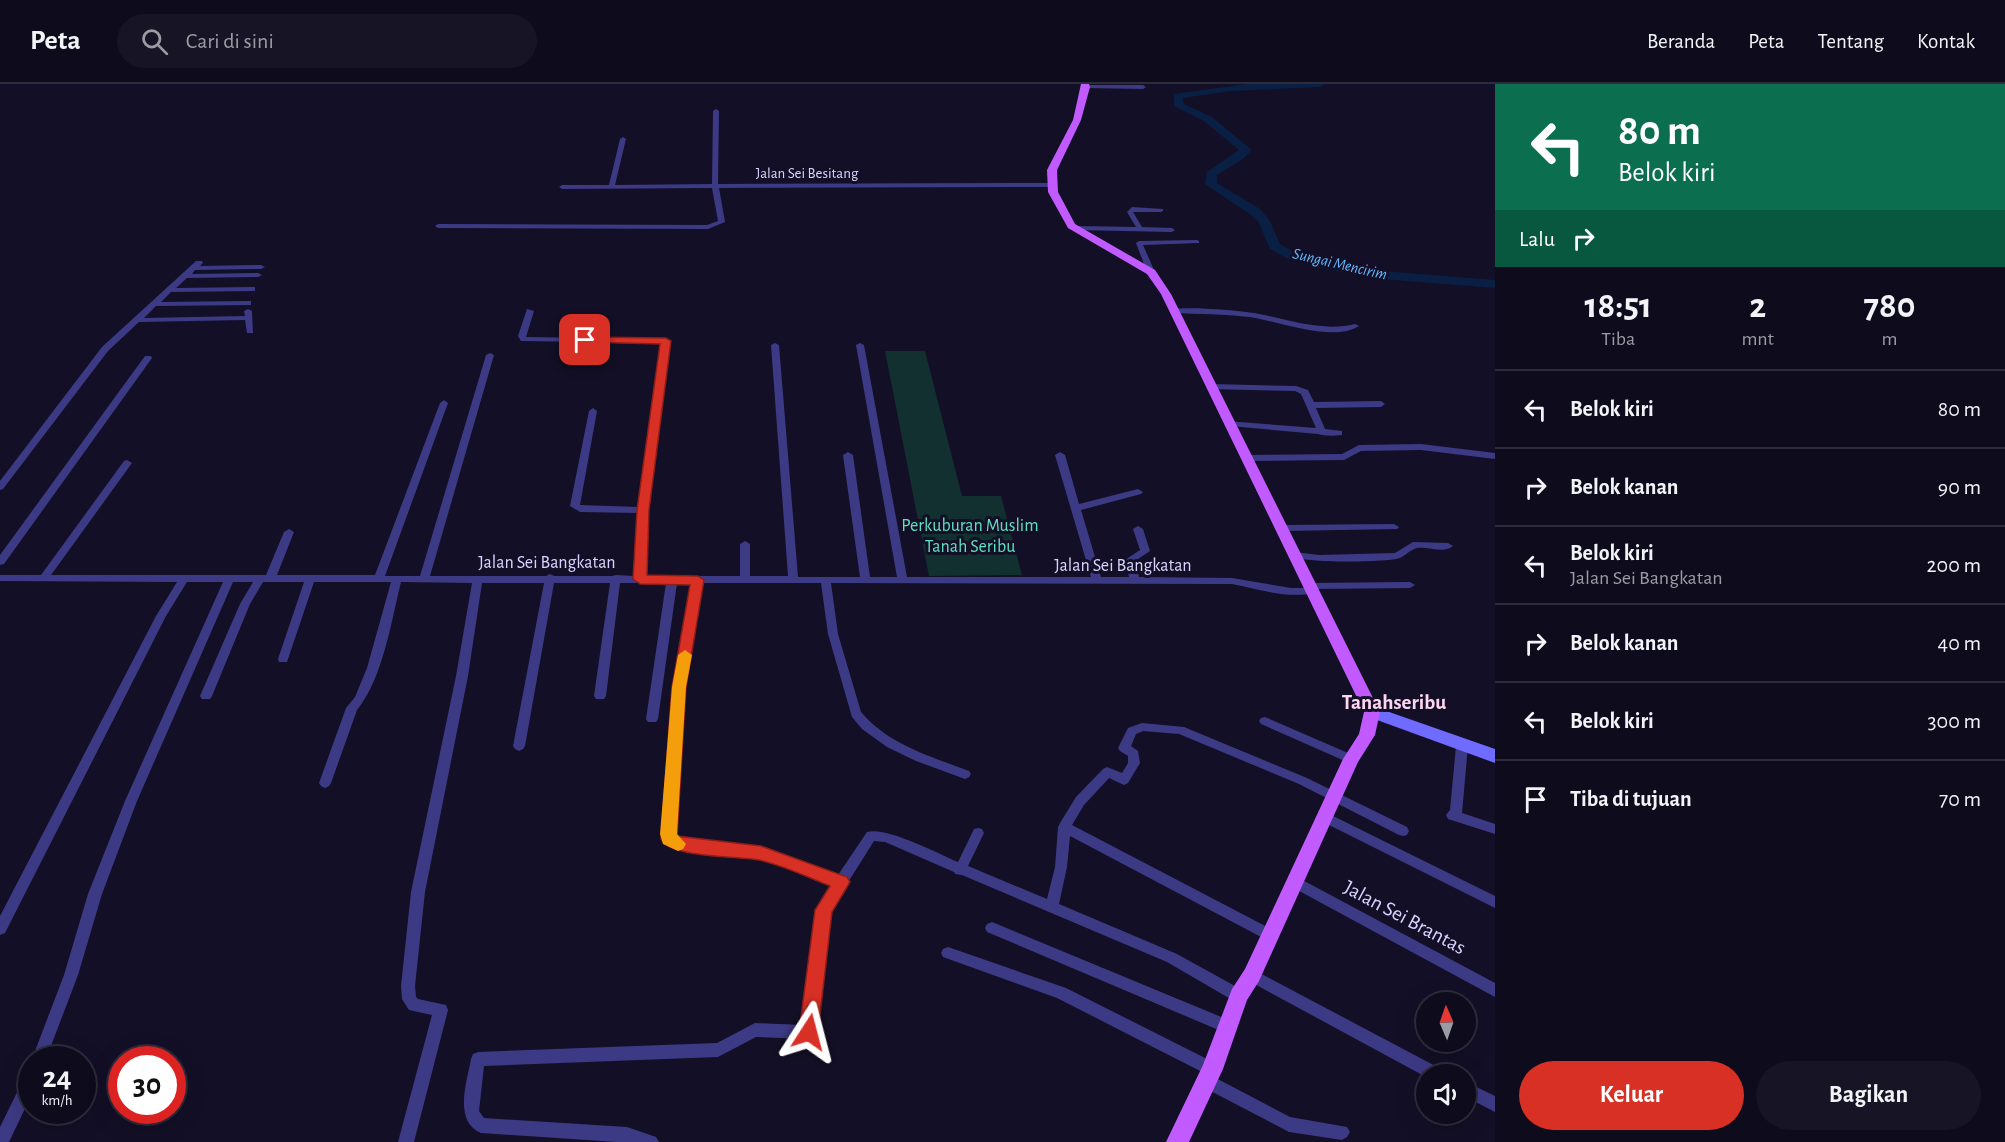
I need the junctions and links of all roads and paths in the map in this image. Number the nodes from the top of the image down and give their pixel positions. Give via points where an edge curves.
1 (1085, 86) edge
2 (1143, 87) dead end
3 (717, 111) dead end
4 (623, 139) dead end
5 (1051, 185) junction
6 (612, 186) junction
7 (715, 186) junction
8 (562, 187) dead end
9 (1161, 210) dead end
10 (438, 226) dead end
11 (1074, 228) junction
12 (1138, 228) junction
13 (1173, 230) dead end
14 (1139, 243) junction
15 (1197, 243) dead end
16 (260, 268) junction
17 (1151, 272) junction
18 (185, 276) junction
19 (252, 289) junction
20 (170, 290) junction
21 (248, 303) junction
22 (155, 304) junction
23 (530, 310) dead end
24 (1174, 311) junction
25 (249, 318) junction
26 (138, 320) junction
27 (1355, 326) dead end
28 (250, 331) dead end
29 (775, 345) dead end
30 (860, 345) dead end
31 (489, 355) dead end
32 (148, 358) dead end
33 (1210, 387) junction
34 (444, 403) dead end
35 (1381, 404) dead end
36 (1313, 405) junction
37 (592, 411) dead end
38 (1229, 423) junction
39 (1322, 433) junction
40 (1338, 433) dead end
41 (848, 455) dead end
42 (1060, 455) dead end
43 (1495, 456) edge
44 (1246, 458) junction
45 (127, 463) dead end
46 (0, 487) edge
47 (1138, 492) dead end
48 (1076, 508) junction
49 (643, 510) junction
50 (1395, 527) dead end
51 (1283, 528) junction
52 (1138, 529) dead end
53 (288, 532) dead end
54 (745, 544) dead end
55 (1448, 546) dead end
56 (1295, 555) junction
57 (0, 562) edge
58 (45, 576) junction
59 (0, 578) edge
60 (379, 578) junction
61 (397, 578) junction
62 (424, 578) junction
63 (478, 578) junction
64 (550, 578) junction
65 (616, 578) junction
66 (184, 579) junction
67 (229, 579) junction
68 (265, 579) junction
69 (310, 579) junction
70 (640, 579) junction
71 (745, 579) junction
72 (794, 579) junction
73 (672, 580) junction
74 (698, 580) junction
75 (826, 580) junction
76 (866, 581) junction
77 (903, 581) junction
78 (1097, 581) junction
79 (1135, 581) junction
80 (1410, 585) dead end
81 (1309, 589) junction
82 (283, 659) dead end
83 (206, 696) dead end
84 (600, 696) dead end
85 (1372, 712) junction
86 (652, 719) dead end
87 (1265, 721) dead end
88 (519, 746) dead end
89 (1462, 746) junction
90 (1495, 756) edge
91 (1351, 759) junction
92 (965, 774) dead end
93 (325, 783) dead end
94 (1335, 796) junction
95 (1325, 817) junction
96 (1064, 827) junction
97 (1495, 829) edge
98 (1403, 831) dead end
99 (978, 833) dead end
100 (960, 870) junction
101 (841, 882) junction
102 (1295, 882) junction
103 (1495, 903) edge
104 (1051, 908) junction
105 (992, 928) dead end
106 (0, 929) edge
107 (1268, 934) junction
108 (948, 952) dead end
109 (1252, 975) junction
110 (1495, 990) edge
111 (1239, 996) junction
112 (1226, 1026) junction
113 (44, 1046) edge
114 (1417, 1064) edge
115 (1209, 1075) junction
116 (1476, 1094) edge
117 (1495, 1104) edge
118 (18, 1106) edge
119 (1341, 1132) dead end
120 (1, 1142) edge
121 (406, 1142) edge
122 (651, 1142) edge
123 (1178, 1142) edge

1 - 2 street
1 - 5 main road via 1077,120 1052,170
3 - 7 street
4 - 6 street
5 - 7 street, Jalan Sei Besitang
5 - 11 main road
6 - 7 street, Jalan Sei Besitang
6 - 8 street, Jalan Sei Besitang
7 - 10 street via 722,222 714,226
9 - 12 street via 1132,209
11 - 12 street
11 - 17 main road
12 - 13 street
12 - 14 street
14 - 15 street
14 - 17 street
16 - 18 street
16 - 18 street via 196,266
16 - 19 street
17 - 24 main road
18 - 20 street
19 - 20 street
19 - 21 street
20 - 22 street
21 - 22 street
21 - 25 street
22 - 26 street
23 - 49 street via 524,339 666,341
24 - 27 street via 1251,316 1305,326
24 - 33 main road
25 - 26 street
25 - 28 street
26 - 46 street via 105,349
29 - 72 street
30 - 77 street
31 - 62 street
32 - 57 street
33 - 36 street via 1299,390 1305,392
33 - 38 main road
34 - 60 street
35 - 36 street
36 - 39 street
37 - 49 street via 575,506
38 - 39 street
38 - 44 main road
39 - 40 street
41 - 76 street
42 - 48 street
43 - 44 street via 1421,447 1359,448 1344,457
44 - 51 main road
45 - 58 street
47 - 48 street
48 - 78 street
49 - 70 street
50 - 51 street
51 - 56 main road
52 - 79 street via 1145,551 1130,560
53 - 68 street
54 - 71 street
55 - 56 street via 1413,545 1397,556
56 - 81 main road
58 - 59 street, Jalan Sei Bangkatan
58 - 66 street, Jalan Sei Bangkatan
60 - 61 street, Jalan Sei Bangkatan
60 - 69 street, Jalan Sei Bangkatan
61 - 62 street, Jalan Sei Bangkatan
61 - 93 street via 367,683 360,702 352,708
62 - 63 street, Jalan Sei Bangkatan
63 - 64 street, Jalan Sei Bangkatan
63 - 121 street via 418,892 409,999 414,1005 441,1010
64 - 65 street, Jalan Sei Bangkatan
64 - 88 street
65 - 70 street, Jalan Sei Bangkatan
65 - 84 street
66 - 67 street, Jalan Sei Bangkatan
66 - 106 street via 161,616
67 - 68 street, Jalan Sei Bangkatan
67 - 113 street via 131,801
68 - 69 street, Jalan Sei Bangkatan
68 - 83 street via 245,604
69 - 82 street
70 - 73 street, Jalan Sei Bangkatan
71 - 72 street, Jalan Sei Bangkatan
71 - 74 street, Jalan Sei Bangkatan
72 - 75 street, Jalan Sei Bangkatan
73 - 74 street, Jalan Sei Bangkatan
73 - 86 street
74 - 101 street via 679,687 669,839 678,844 761,853
75 - 76 street, Jalan Sei Bangkatan
75 - 92 street via 833,634 862,724 882,739
76 - 77 street, Jalan Sei Bangkatan
77 - 78 street, Jalan Sei Bangkatan
78 - 79 street, Jalan Sei Bangkatan
79 - 81 street, Jalan Sei Bangkatan via 1232,581 1291,592
80 - 81 street, Jalan Sei Bangkatan
81 - 85 main road
85 - 89 main road
85 - 91 main road via 1367,735
87 - 91 street
89 - 90 main road
89 - 97 street via 1456,813 1452,815
91 - 94 main road
94 - 95 main road
94 - 96 street via 1180,730 1142,727 1132,731 1127,739 1124,748 1134,754 1134,763 1124,780 1107,772 1080,801
94 - 98 street
95 - 102 main road
95 - 103 street
96 - 104 street via 1061,867
96 - 107 street
99 - 100 street
100 - 101 street via 886,837 871,836
100 - 104 street
101 - 122 street via 823,910 809,1032 755,1030 718,1050 478,1059 471,1111 481,1125 627,1135
102 - 107 main road
102 - 110 street, Jalan Sei Brantas
104 - 111 street via 1172,958
105 - 112 street
107 - 109 main road
108 - 115 street via 1061,993
109 - 111 main road
109 - 114 street
111 - 112 main road
112 - 115 main road
115 - 119 street via 1289,1124
115 - 123 main road
116 - 117 street
118 - 120 street

